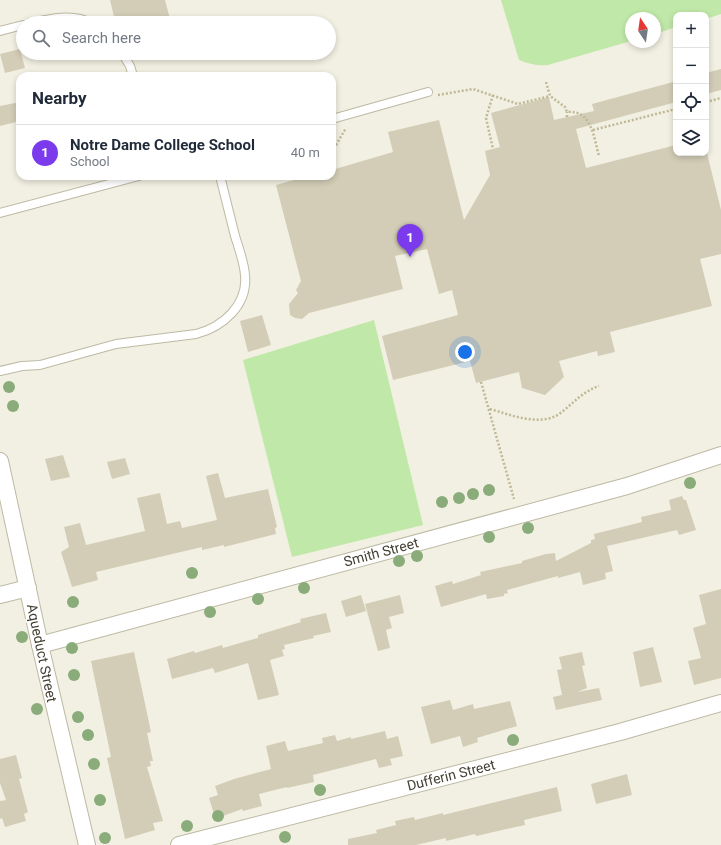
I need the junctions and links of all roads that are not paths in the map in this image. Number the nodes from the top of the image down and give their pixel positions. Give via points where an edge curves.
1 (16, 27) edge
2 (0, 30) edge
3 (126, 60) edge
4 (132, 72) edge
5 (428, 92) road end
6 (336, 118) edge
7 (124, 180) edge
8 (221, 180) edge
9 (0, 213) edge
10 (0, 371) edge
11 (721, 455) edge
12 (0, 462) edge
13 (28, 588) junction
14 (0, 595) edge
15 (40, 645) junction
16 (721, 703) edge
17 (87, 845) edge
18 (179, 845) edge

1 - 2 lane
3 - 4 lane
5 - 6 lane
7 - 9 lane
8 - 10 lane via 245,281 239,304 226,319 196,334 116,344 40,364
11 - 15 street, Smith Street via 627,486
12 - 13 street, Aqueduct Street
13 - 14 street
13 - 15 street, Aqueduct Street
15 - 17 street, Aqueduct Street
16 - 18 street, Dufferin Street via 620,732

